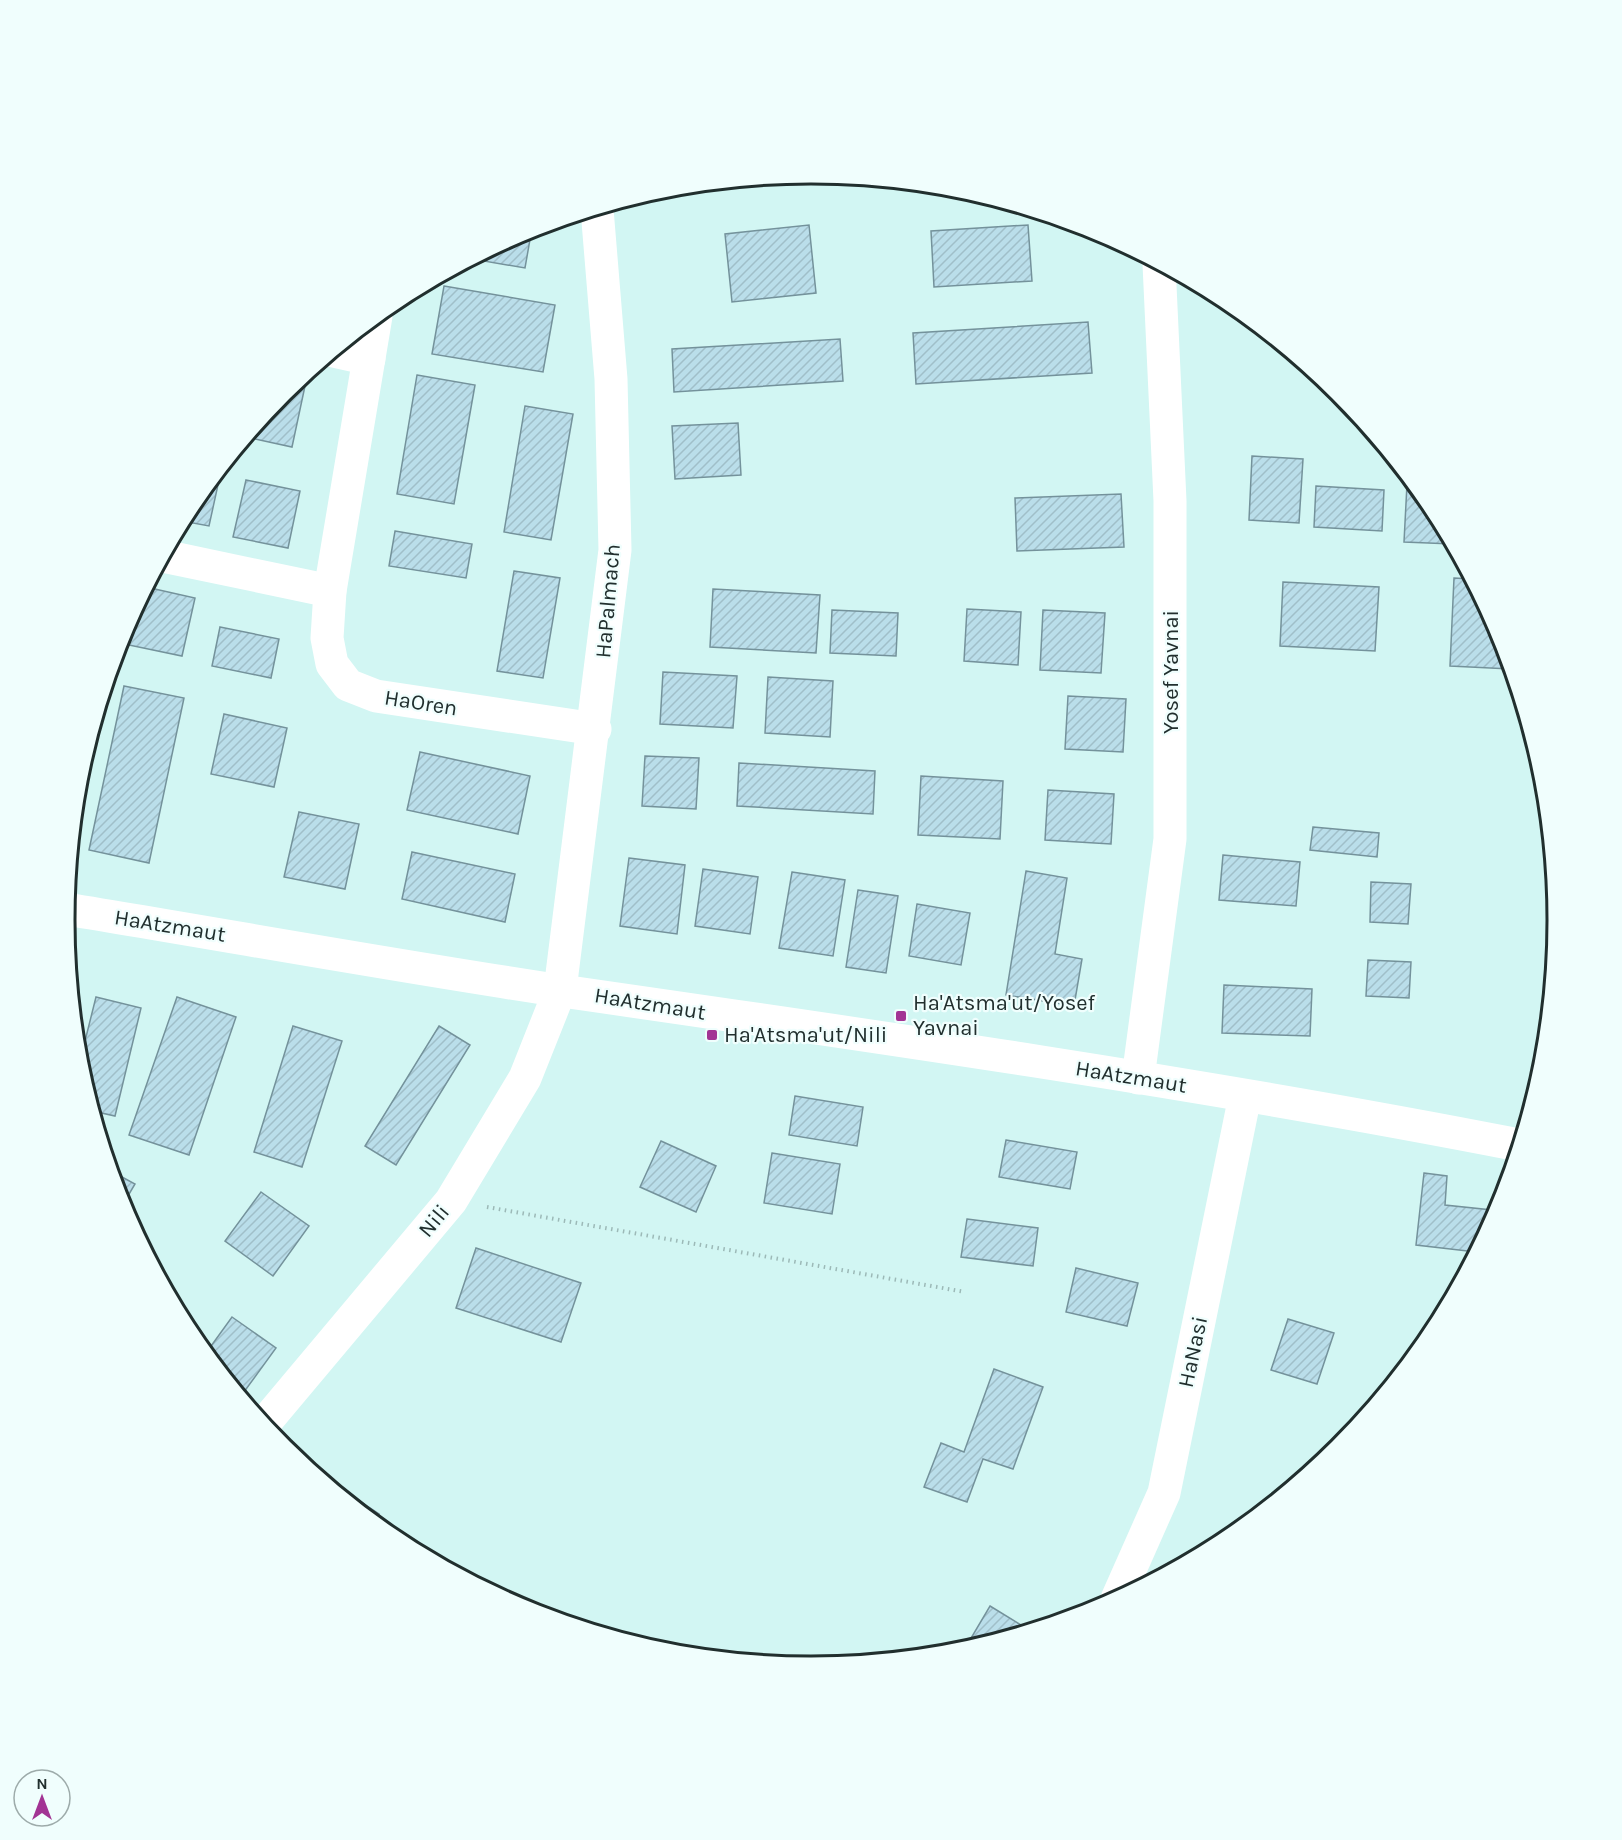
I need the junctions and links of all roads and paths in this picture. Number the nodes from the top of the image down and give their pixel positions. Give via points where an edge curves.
1 (598, 216) edge
2 (1159, 272) edge
3 (374, 328) edge
4 (343, 353) edge
5 (369, 359) junction
6 (171, 558) edge
7 (330, 591) junction
8 (595, 729) junction
9 (75, 911) edge
10 (560, 990) junction
11 (1138, 1078) junction
12 (1245, 1096) junction
13 (1512, 1144) edge
14 (451, 1201) junction
15 (965, 1292) dead end
16 (270, 1418) edge
17 (1123, 1587) edge

1 - 8 street, HaPalmach via 610,379 615,550
2 - 11 street, Yosef Yavnai via 1170,501 1170,839
3 - 5 street, HaOren
4 - 5 street
5 - 7 street, HaOren
6 - 7 street
7 - 8 street, HaOren via 327,638 332,664 348,685 376,696
8 - 10 street, HaPalmach
9 - 10 street, HaAtzmaut
10 - 11 street, HaAtzmaut
10 - 14 street, Nili via 525,1078
11 - 12 street, HaAtzmaut
12 - 13 street, HaAtzmaut
12 - 17 street, HaNasi via 1164,1493
14 - 15 path
14 - 16 street, Nili

